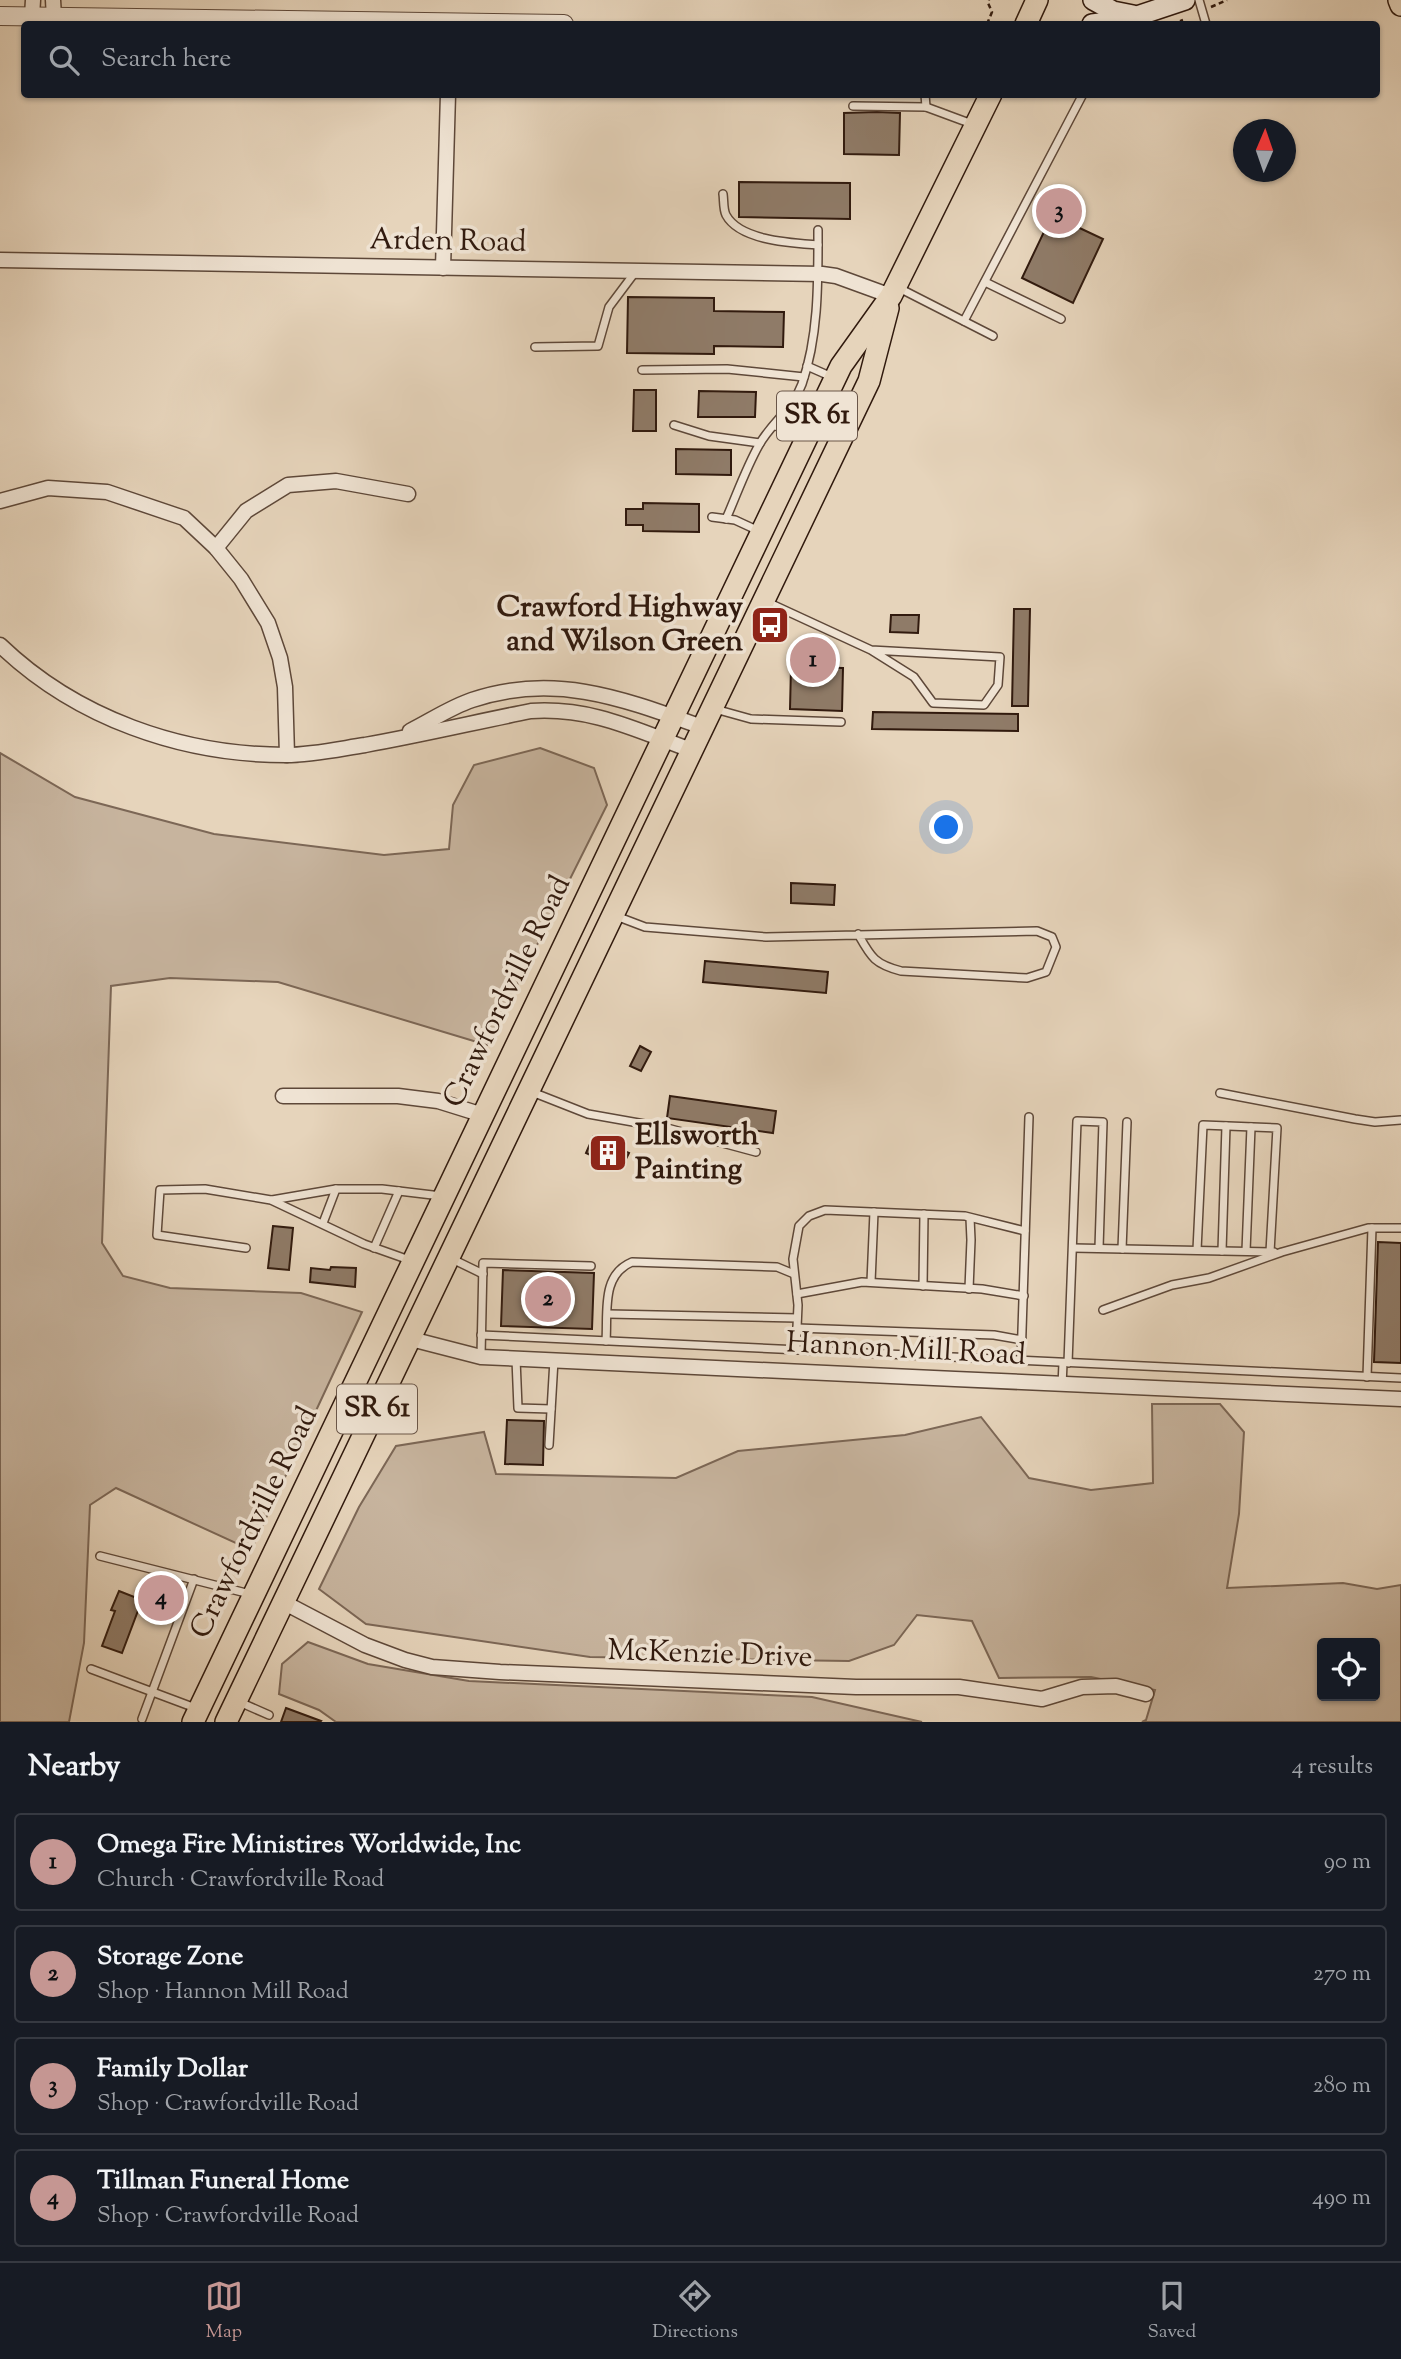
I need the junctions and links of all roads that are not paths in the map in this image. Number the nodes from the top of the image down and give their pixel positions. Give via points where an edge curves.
1 (1037, 0) edge
2 (1093, 0) edge
3 (1185, 0) edge
4 (1199, 0) edge
5 (33, 8) edge
6 (54, 8) edge
7 (0, 16) edge
8 (1138, 16) junction
9 (376, 21) edge
10 (1027, 21) edge
11 (1117, 21) edge
12 (1205, 21) edge
13 (448, 98) edge
14 (925, 98) edge
15 (989, 98) edge
16 (1081, 98) edge
17 (853, 106) dead end
18 (926, 107) junction
19 (976, 125) junction
20 (723, 194) dead end
21 (818, 230) dead end
22 (818, 245) junction
23 (0, 260) edge
24 (443, 268) junction
25 (636, 271) junction
26 (818, 274) junction
27 (985, 282) junction
28 (894, 291) junction
29 (1061, 319) dead end
30 (964, 321) junction
31 (993, 336) dead end
32 (535, 347) dead end
33 (807, 366) junction
34 (642, 370) dead end
35 (804, 377) junction
36 (835, 378) junction
37 (674, 425) dead end
38 (775, 426) junction
39 (809, 433) junction
40 (760, 443) junction
41 (408, 494) dead end
42 (0, 501) edge
43 (712, 517) dead end
44 (726, 519) junction
45 (762, 532) junction
46 (216, 548) junction
47 (763, 601) junction
48 (0, 645) edge
49 (871, 650) junction
50 (530, 689) junction
51 (711, 707) junction
52 (531, 711) junction
53 (674, 717) junction
54 (841, 722) dead end
55 (702, 727) junction
56 (391, 740) junction
57 (663, 740) junction
58 (691, 750) junction
59 (287, 755) junction
60 (597, 875) junction
61 (612, 914) junction
62 (858, 934) junction
63 (595, 949) junction
64 (550, 975) junction
65 (549, 1047) junction
66 (528, 1091) junction
67 (1220, 1093) dead end
68 (283, 1096) dead end
69 (482, 1115) junction
70 (1029, 1117) dead end
71 (1401, 1120) edge
72 (1127, 1122) dead end
73 (1226, 1126) junction
74 (1251, 1127) junction
75 (756, 1152) dead end
76 (335, 1189) junction
77 (400, 1191) junction
78 (444, 1196) junction
79 (271, 1200) junction
80 (874, 1212) junction
81 (924, 1214) junction
82 (970, 1218) junction
83 (323, 1223) junction
84 (1372, 1228) junction
85 (1401, 1228) edge
86 (1026, 1231) junction
87 (246, 1248) dead end
88 (373, 1248) junction
89 (1073, 1248) junction
90 (1099, 1248) junction
91 (1122, 1248) junction
92 (1197, 1250) junction
93 (1222, 1251) junction
94 (1247, 1251) junction
95 (1270, 1252) junction
96 (1282, 1252) junction
97 (449, 1258) junction
98 (590, 1266) dead end
99 (408, 1271) junction
100 (483, 1274) junction
101 (794, 1274) junction
102 (871, 1282) junction
103 (923, 1286) junction
104 (969, 1289) junction
105 (797, 1294) junction
106 (1024, 1296) junction
107 (1103, 1310) dead end
108 (608, 1314) junction
109 (797, 1318) junction
110 (797, 1328) junction
111 (481, 1335) junction
112 (411, 1339) junction
113 (1022, 1340) junction
114 (606, 1341) junction
115 (796, 1350) junction
116 (481, 1357) junction
117 (368, 1358) junction
118 (516, 1358) junction
119 (554, 1360) junction
120 (1021, 1361) junction
121 (1066, 1363) junction
122 (1367, 1377) junction
123 (1401, 1378) edge
124 (1062, 1386) junction
125 (1401, 1399) edge
126 (551, 1409) junction
127 (549, 1445) dead end
128 (100, 1556) dead end
129 (194, 1579) junction
130 (254, 1595) junction
131 (283, 1602) junction
132 (91, 1669) dead end
133 (152, 1692) junction
134 (1146, 1694) dead end
135 (237, 1700) junction
136 (269, 1715) dead end
137 (196, 1716) edge
138 (142, 1719) dead end
139 (226, 1722) edge

1 - 10 main road
2 - 8 main road via 1113,11
3 - 8 main road
4 - 12 lane
5 - 6 street
5 - 7 street
6 - 9 street
8 - 11 main road
13 - 24 street
14 - 18 lane
15 - 19 main road, Crawfordville Road / SR 61
16 - 27 lane
17 - 18 lane
18 - 19 lane
19 - 28 main road, Crawfordville Road / SR 61
20 - 22 lane via 724,213 745,231 782,242
21 - 22 lane
22 - 26 lane
23 - 24 street, Arden Road
24 - 25 street, Arden Road
25 - 26 street, Arden Road
25 - 32 lane via 609,307 598,346
26 - 28 street, Arden Road
26 - 33 lane
27 - 29 lane
27 - 30 lane
28 - 30 lane
28 - 36 main road, Crawfordville Road / SR 61
28 - 47 main road, Crawfordville Road / SR 61 via 869,381
30 - 31 lane
33 - 35 lane
33 - 36 lane
34 - 35 lane via 727,369
35 - 38 lane via 792,406
36 - 39 main road, Crawfordville Road / SR 61
37 - 40 lane via 709,436
38 - 39 lane
38 - 40 lane
39 - 45 main road, Crawfordville Road / SR 61
40 - 44 lane
41 - 46 street via 337,481 288,485 246,511
42 - 46 street via 48,488 107,492 184,518
43 - 44 lane
44 - 45 lane
45 - 53 main road, Crawfordville Road / SR 61
46 - 59 street via 268,623 285,687
47 - 49 lane
47 - 51 main road, Crawfordville Road / SR 61
48 - 59 street via 60,693 108,718 164,739 227,751
49 - 49 lane via 999,657 998,685 984,705 933,703 914,677
50 - 52 street
50 - 53 street via 611,695
50 - 56 street via 472,700
51 - 54 lane via 751,719
51 - 55 main road, Crawfordville Road / SR 61
52 - 56 street
52 - 57 street via 579,711
53 - 55 street
53 - 57 main road, Crawfordville Road / SR 61
55 - 58 main road, Crawfordville Road / SR 61
56 - 59 street
57 - 58 street
57 - 60 main road, Crawfordville Road / SR 61
58 - 61 main road, Crawfordville Road / SR 61
60 - 63 main road via 591,914
60 - 64 main road, Crawfordville Road / SR 61
61 - 62 lane via 645,927 753,936
61 - 63 main road, Crawfordville Road / SR 61
62 - 62 lane via 1037,931 1052,937 1056,947 1046,972 1027,978 901,971 871,958
63 - 65 main road, Crawfordville Road / SR 61
64 - 65 main road via 554,1019
64 - 69 main road, Crawfordville Road / SR 61
65 - 66 main road, Crawfordville Road / SR 61
66 - 75 lane via 587,1114 667,1128
66 - 97 main road, Crawfordville Road / SR 61
67 - 71 lane via 1375,1122
68 - 69 street via 398,1096 438,1101
69 - 78 main road, Crawfordville Road / SR 61
70 - 86 lane
72 - 91 lane
73 - 74 lane
73 - 92 lane via 1203,1125
73 - 93 lane
74 - 94 lane
74 - 95 lane via 1277,1128
76 - 77 lane
76 - 79 lane
76 - 83 lane
77 - 78 lane
77 - 88 lane
78 - 99 main road, Crawfordville Road / SR 61
79 - 83 lane
79 - 87 lane via 205,1189 160,1190 157,1235
80 - 81 lane
80 - 101 lane via 825,1210 809,1216 799,1226
80 - 102 lane
81 - 82 lane
81 - 103 lane
82 - 86 lane
82 - 104 lane
83 - 88 lane
84 - 85 lane
84 - 96 lane
84 - 122 lane
86 - 106 lane
88 - 99 lane
89 - 90 lane
89 - 90 lane via 1077,1121 1103,1122
89 - 121 lane
90 - 91 lane
91 - 92 lane
92 - 93 lane
93 - 94 lane
94 - 95 lane
95 - 96 lane
96 - 107 lane
97 - 100 lane
97 - 112 main road, Crawfordville Road / SR 61
98 - 100 lane via 483,1263
99 - 112 main road via 405,1308
99 - 117 main road, Crawfordville Road / SR 61
100 - 111 lane
101 - 105 lane
101 - 108 lane via 777,1267 632,1262 614,1275
102 - 103 lane
102 - 105 lane
103 - 104 lane
104 - 106 lane
105 - 109 lane
106 - 113 lane
108 - 109 lane
108 - 114 lane
109 - 110 lane
110 - 113 lane via 994,1335
110 - 115 lane
111 - 114 lane
111 - 116 lane
112 - 116 street, Hannon Mill Road
112 - 117 main road via 382,1347
112 - 131 main road, Crawfordville Road / SR 61
113 - 120 lane
114 - 115 lane
115 - 120 lane
116 - 118 street, Hannon Mill Road
117 - 130 main road, Crawfordville Road / SR 61
118 - 119 street, Hannon Mill Road
118 - 126 lane via 518,1408
119 - 124 street, Hannon Mill Road
119 - 126 lane
120 - 121 lane
121 - 122 lane
121 - 124 lane
122 - 123 lane
124 - 125 street, Hannon Mill Road
126 - 127 lane
128 - 129 lane
129 - 130 lane
129 - 133 lane
130 - 137 main road, Crawfordville Road / SR 61
131 - 134 street, McKenzie Drive via 365,1645 432,1667 856,1687 959,1687 1042,1699 1082,1687 1116,1686
131 - 135 main road, Crawfordville Road / SR 61
132 - 133 lane
133 - 137 lane
133 - 138 lane
135 - 136 lane
135 - 139 main road, Crawfordville Road / SR 61

